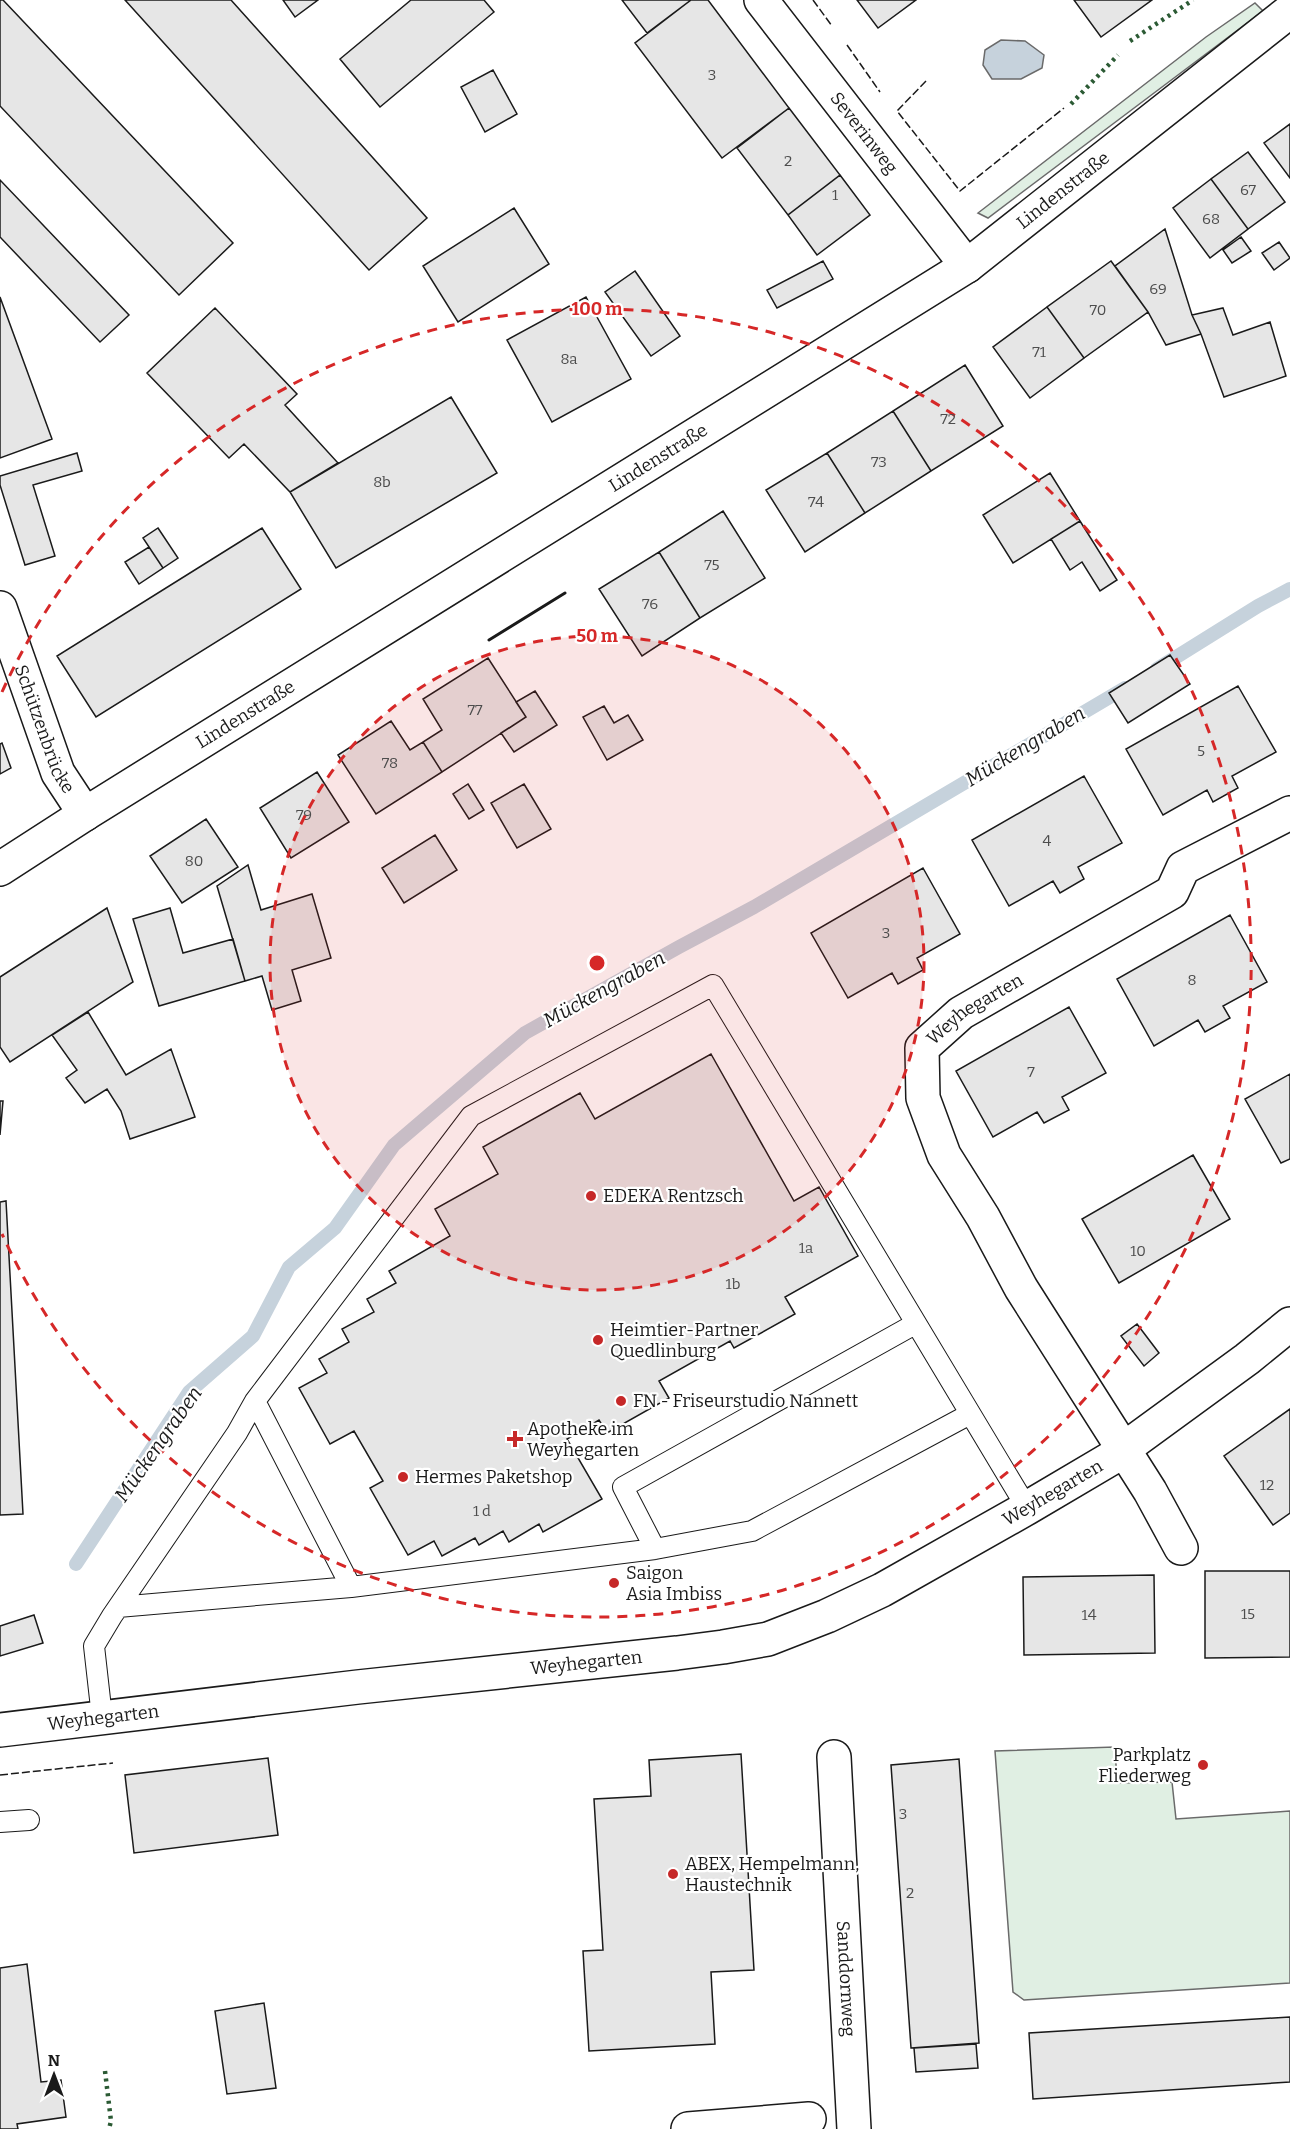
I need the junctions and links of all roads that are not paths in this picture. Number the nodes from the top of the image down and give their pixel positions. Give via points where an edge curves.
1 (760, 0) edge
2 (1290, 11) edge
3 (967, 266) junction
4 (0, 608) edge
5 (1290, 813) edge
6 (85, 814) junction
7 (0, 869) edge
8 (915, 1324) junction
9 (1290, 1324) edge
10 (255, 1401) junction
11 (970, 1414) junction
12 (1124, 1449) junction
13 (1027, 1508) junction
14 (1181, 1548) dead end
15 (655, 1549) junction
16 (351, 1587) junction
17 (118, 1607) junction
18 (102, 1717) junction
19 (0, 1730) edge
20 (834, 1757) dead end
21 (29, 1820) dead end
22 (0, 1822) edge
23 (809, 2119) dead end
24 (688, 2129) edge
25 (854, 2129) edge

1 - 3 street, Severinweg
2 - 3 street, Lindenstraße
3 - 6 street, Lindenstraße
4 - 6 street, Schützenbrücke via 58,773
5 - 12 street, Weyhegarten via 1183,868 1172,892 961,1013 922,1048 923,1098 944,1155 1021,1288
6 - 7 street, Lindenstraße
8 - 10 lane via 713,985 471,1116
8 - 11 lane
8 - 15 lane via 623,1487
9 - 12 street, Weyhegarten
10 - 16 lane
10 - 17 lane
11 - 13 lane
11 - 15 lane via 752,1531
12 - 13 street, Weyhegarten
12 - 14 street, Weyhegarten
13 - 18 street, Weyhegarten via 882,1590 768,1639 689,1652
15 - 16 lane
16 - 17 lane
17 - 18 lane via 94,1646
18 - 19 street, Weyhegarten
20 - 25 street, Sanddornweg
21 - 22 lane
23 - 24 street

